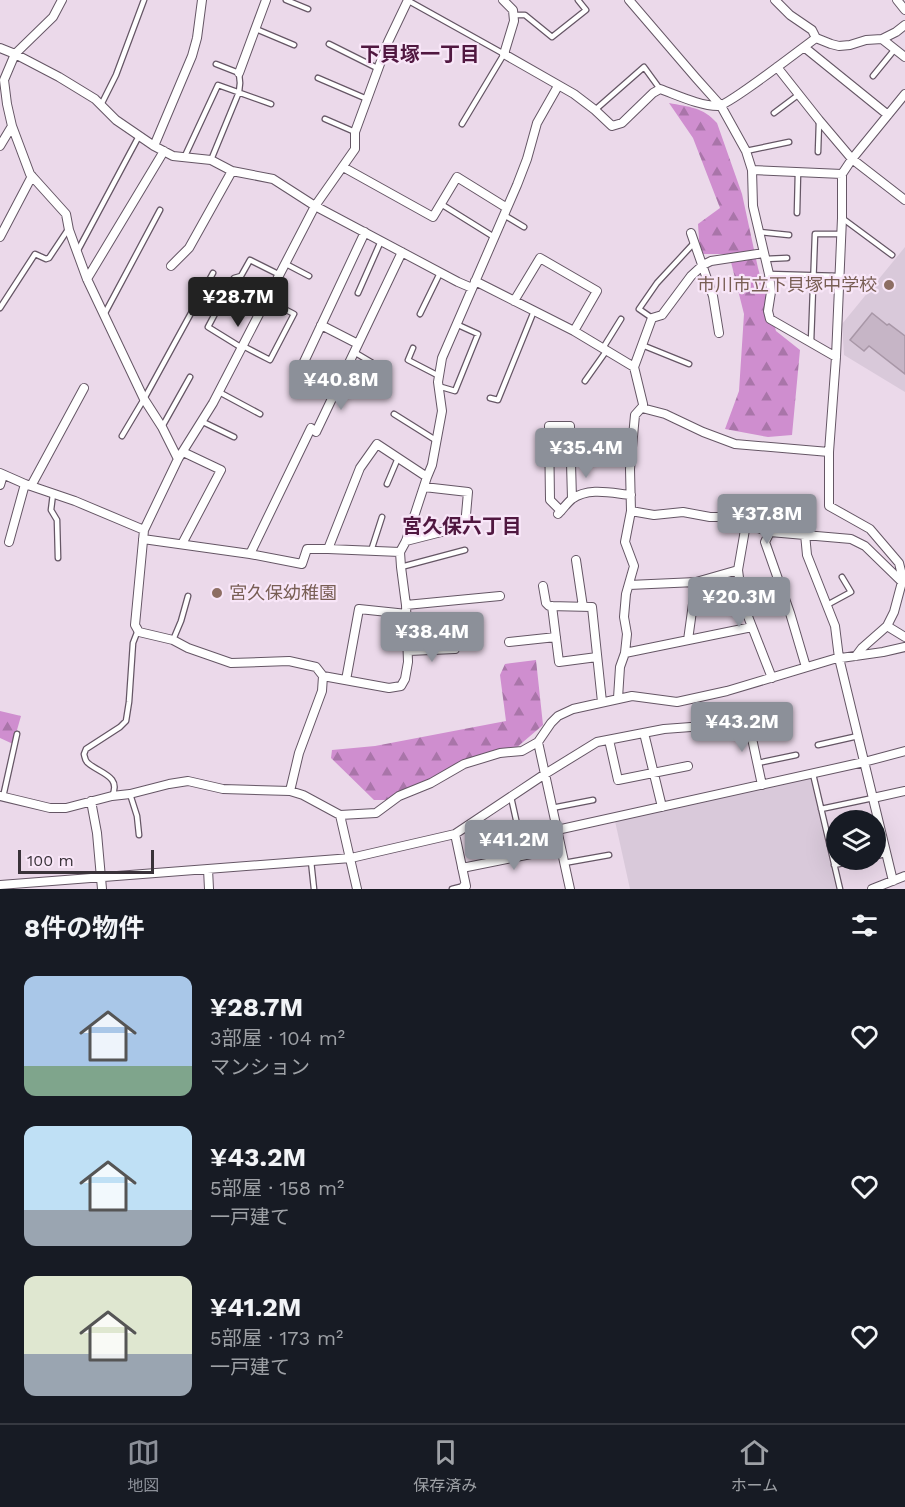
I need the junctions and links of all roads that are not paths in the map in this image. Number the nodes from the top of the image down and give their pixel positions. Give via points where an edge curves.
1 (62, 0) edge
2 (144, 0) edge
3 (202, 0) edge
4 (266, 0) edge
5 (286, 0) edge
6 (408, 0) edge
7 (502, 0) edge
8 (578, 0) edge
9 (775, 0) edge
10 (897, 0) edge
11 (635, 2) edge
12 (308, 9) dead end
13 (905, 10) edge
14 (513, 15) junction
15 (905, 25) edge
16 (256, 29) junction
17 (816, 38) junction
18 (882, 39) junction
19 (329, 44) dead end
20 (294, 45) dead end
21 (804, 47) junction
22 (0, 48) edge
23 (895, 49) junction
24 (15, 54) junction
25 (504, 54) junction
26 (905, 57) edge
27 (216, 64) dead end
28 (777, 68) junction
29 (379, 69) junction
30 (239, 73) junction
31 (873, 76) dead end
32 (318, 78) dead end
33 (558, 86) junction
34 (660, 89) junction
35 (238, 92) junction
36 (905, 94) edge
37 (798, 95) junction
38 (367, 99) junction
39 (271, 104) dead end
40 (101, 105) junction
41 (721, 106) junction
42 (595, 110) junction
43 (774, 112) dead end
44 (888, 114) junction
45 (325, 119) dead end
46 (819, 120) junction
47 (462, 124) dead end
48 (12, 126) junction
49 (355, 132) junction
50 (139, 136) junction
51 (789, 142) dead end
52 (0, 146) edge
53 (153, 146) junction
54 (164, 151) junction
55 (746, 152) junction
56 (818, 152) dead end
57 (184, 158) junction
58 (852, 159) junction
59 (211, 160) junction
60 (343, 167) junction
61 (752, 170) junction
62 (232, 171) junction
63 (798, 172) junction
64 (842, 174) junction
65 (32, 176) junction
66 (905, 200) edge
67 (441, 204) junction
68 (315, 206) junction
69 (160, 210) dead end
70 (505, 211) junction
71 (797, 213) dead end
72 (842, 218) junction
73 (524, 227) dead end
74 (69, 228) junction
75 (365, 232) junction
76 (759, 232) junction
77 (692, 233) dead end
78 (841, 234) junction
79 (789, 235) dead end
80 (0, 237) edge
81 (494, 237) junction
82 (381, 241) junction
83 (695, 243) junction
84 (77, 252) junction
85 (402, 252) junction
86 (892, 255) dead end
87 (764, 256) junction
88 (787, 258) dead end
89 (286, 264) junction
90 (171, 266) dead end
91 (702, 266) junction
92 (213, 273) dead end
93 (440, 273) junction
94 (769, 274) junction
95 (280, 275) junction
96 (814, 275) junction
97 (309, 276) dead end
98 (839, 276) junction
99 (87, 279) junction
100 (473, 285) junction
101 (358, 293) dead end
102 (267, 300) junction
103 (514, 301) junction
104 (0, 308) edge
105 (534, 311) junction
106 (104, 314) junction
107 (420, 314) dead end
108 (652, 318) junction
109 (621, 319) dead end
110 (456, 324) junction
111 (321, 325) junction
112 (574, 331) junction
113 (719, 333) dead end
114 (810, 342) junction
115 (642, 345) junction
116 (243, 347) junction
117 (356, 348) junction
118 (413, 348) dead end
119 (605, 349) junction
120 (836, 357) junction
121 (303, 364) dead end
122 (689, 364) dead end
123 (634, 367) junction
124 (386, 371) dead end
125 (190, 377) dead end
126 (439, 381) junction
127 (585, 381) dead end
128 (84, 388) dead end
129 (219, 392) junction
130 (490, 398) dead end
131 (144, 399) junction
132 (642, 408) junction
133 (260, 414) dead end
134 (394, 414) dead end
135 (201, 422) junction
136 (162, 427) junction
137 (122, 435) dead end
138 (234, 437) dead end
139 (437, 441) junction
140 (830, 452) junction
141 (181, 456) junction
142 (398, 458) junction
143 (2, 474) edge
144 (427, 477) junction
145 (387, 484) dead end
146 (0, 485) edge
147 (28, 485) junction
148 (424, 487) junction
149 (53, 494) junction
150 (630, 495) junction
151 (572, 499) junction
152 (631, 511) junction
153 (382, 517) dead end
154 (746, 524) junction
155 (770, 532) junction
156 (144, 534) junction
157 (805, 534) junction
158 (9, 542) dead end
159 (406, 542) junction
160 (182, 544) junction
161 (328, 549) junction
162 (465, 550) dead end
163 (371, 551) junction
164 (400, 552) junction
165 (250, 554) junction
166 (58, 558) dead end
167 (576, 560) dead end
168 (400, 567) junction
169 (738, 570) junction
170 (842, 577) dead end
171 (696, 582) junction
172 (902, 582) junction
173 (628, 585) junction
174 (543, 586) dead end
175 (188, 596) dead end
176 (500, 596) dead end
177 (827, 605) junction
178 (552, 606) junction
179 (583, 607) junction
180 (406, 609) junction
181 (887, 626) junction
182 (752, 627) junction
183 (138, 630) junction
184 (556, 637) junction
185 (905, 637) edge
186 (173, 640) junction
187 (688, 640) junction
188 (509, 642) dead end
189 (905, 647) edge
190 (455, 649) dead end
191 (408, 651) junction
192 (625, 653) junction
193 (856, 656) junction
194 (597, 657) junction
195 (839, 658) junction
196 (806, 667) junction
197 (323, 676) junction
198 (772, 678) junction
199 (346, 680) junction
200 (618, 698) junction
201 (602, 702) junction
202 (747, 715) dead end
203 (789, 722) dead end
204 (691, 727) dead end
205 (750, 730) junction
206 (644, 733) junction
207 (17, 734) dead end
208 (858, 736) junction
209 (609, 740) junction
210 (538, 742) junction
211 (818, 745) dead end
212 (905, 751) edge
213 (796, 755) dead end
214 (864, 762) junction
215 (758, 763) junction
216 (688, 766) dead end
217 (654, 772) junction
218 (545, 774) junction
219 (813, 774) junction
220 (762, 785) junction
221 (290, 791) junction
222 (905, 791) edge
223 (130, 794) junction
224 (112, 796) junction
225 (511, 797) junction
226 (873, 798) junction
227 (1, 800) edge
228 (594, 800) dead end
229 (91, 801) junction
230 (662, 807) junction
231 (552, 808) junction
232 (821, 809) junction
233 (876, 810) edge
234 (340, 815) junction
235 (517, 824) dead end
236 (557, 830) junction
237 (826, 831) edge
238 (455, 834) junction
239 (139, 835) dead end
240 (561, 848) junction
241 (886, 854) edge
242 (609, 855) dead end
243 (351, 858) junction
244 (311, 861) junction
245 (564, 863) junction
246 (462, 868) junction
247 (208, 869) junction
248 (835, 870) edge
249 (905, 876) edge
250 (101, 878) junction
251 (893, 881) junction
252 (0, 885) edge
253 (464, 888) edge
254 (102, 889) edge
255 (209, 889) edge
256 (314, 889) edge
257 (357, 889) edge
258 (452, 889) edge
259 (570, 889) edge
260 (840, 889) edge
261 (872, 889) edge

1 - 24 street via 53,17
2 - 40 lane
3 - 53 street via 192,56
4 - 16 street
5 - 12 lane
6 - 25 lane
6 - 29 street
7 - 14 street
8 - 14 lane via 586,10 552,37 525,15
9 - 17 street via 812,30
10 - 13 street
11 - 41 street
14 - 25 street
15 - 18 street
16 - 20 lane
16 - 30 street
17 - 18 street via 839,46
17 - 21 street
18 - 23 street
19 - 29 lane
21 - 28 street
21 - 44 street
22 - 24 street
23 - 26 street
23 - 31 lane
24 - 40 street
24 - 48 street via 4,80
25 - 33 street
25 - 47 lane
27 - 30 lane
28 - 37 street
28 - 41 street
29 - 38 street
30 - 35 lane
32 - 38 lane
33 - 42 street
33 - 70 street via 537,123
34 - 41 street
34 - 42 street via 622,123 612,126
34 - 42 lane via 644,67
35 - 39 lane
35 - 57 lane via 219,85
35 - 59 lane
36 - 44 street
37 - 43 lane
37 - 46 street
38 - 49 street
40 - 50 street
41 - 55 street
44 - 58 street
45 - 49 lane
46 - 56 lane
46 - 58 street
48 - 52 street
48 - 65 street
49 - 60 street via 355,149
50 - 53 street
50 - 84 lane
51 - 55 lane
53 - 54 street
54 - 57 street
54 - 99 street
55 - 61 street
57 - 59 street
58 - 64 street
58 - 66 street
59 - 62 street
60 - 67 street via 433,217
60 - 68 street
61 - 63 street
61 - 76 street via 753,206
62 - 68 street via 273,179
62 - 90 street via 189,248
63 - 64 street
63 - 71 lane
64 - 72 street
65 - 74 street via 66,213
65 - 80 street
67 - 70 street via 457,177
67 - 81 lane
68 - 75 street
68 - 89 street
69 - 106 lane
70 - 73 lane
70 - 81 street
72 - 78 street
72 - 86 lane
74 - 84 street
74 - 104 lane via 49,258 35,254
75 - 82 street
75 - 111 street
76 - 79 lane
76 - 87 street
77 - 83 street
78 - 96 lane via 815,234
78 - 98 street
81 - 100 street
82 - 85 street
82 - 101 lane
83 - 91 street
83 - 108 lane via 657,283 639,309
84 - 99 street
85 - 93 street
85 - 117 street
87 - 88 lane
87 - 91 street via 711,261
87 - 94 street
89 - 95 street
89 - 97 lane
91 - 108 street via 662,315
91 - 113 street via 713,296
92 - 131 lane
93 - 100 street
93 - 107 lane
94 - 96 lane
94 - 114 street via 770,319
95 - 102 street
95 - 116 lane via 250,260 241,276 234,278 208,327
96 - 98 lane
96 - 114 lane
98 - 120 street
99 - 106 street
100 - 103 street
100 - 110 street
102 - 116 street
102 - 116 lane via 294,315 270,360
103 - 105 street
103 - 112 street via 540,258 597,291
105 - 112 street
105 - 130 lane via 498,400
106 - 131 street
108 - 115 street
109 - 119 lane
110 - 126 street via 442,358
110 - 126 lane via 478,334 455,391
111 - 117 street
111 - 121 street
112 - 119 street
114 - 120 street
115 - 122 lane
115 - 123 street
116 - 129 street
117 - 124 lane
117 - 165 street via 316,432 311,428
118 - 126 lane via 408,360
119 - 123 street
119 - 127 lane
120 - 140 street
123 - 132 street
125 - 136 lane
126 - 139 street via 442,411
128 - 147 street
129 - 133 lane
129 - 135 street
131 - 136 street
131 - 137 lane
132 - 140 street via 735,444
132 - 150 street via 635,415
134 - 139 lane
135 - 138 lane
135 - 141 street
136 - 141 street
139 - 144 street
140 - 172 street via 829,506 878,536 899,563
141 - 156 street
141 - 160 street via 221,470
142 - 144 street
142 - 145 lane
142 - 161 street via 377,444 360,468
143 - 146 street
143 - 147 street
144 - 148 street
147 - 149 street
147 - 158 street
148 - 159 street
148 - 159 street via 468,492 465,526
149 - 156 street
149 - 166 lane via 51,510 57,520
150 - 151 street via 595,491
150 - 152 street
151 - 151 street via 560,512 550,500 549,426 570,426
152 - 154 street via 654,515 683,512
152 - 173 street via 625,542 634,566
153 - 163 lane
154 - 155 street
154 - 169 street
155 - 157 street
155 - 196 street via 765,542
156 - 160 street
156 - 183 street via 135,625
157 - 172 street via 851,539 865,546
157 - 177 street via 807,555
159 - 164 street
160 - 165 street
161 - 163 street
161 - 165 street via 307,549 302,564
162 - 168 lane
163 - 164 street
164 - 168 street
167 - 179 street
168 - 180 street
169 - 171 street
169 - 182 street via 742,601
170 - 177 lane via 851,592
171 - 173 street
171 - 187 street
172 - 181 street
173 - 192 street
174 - 178 street via 546,603
175 - 186 lane
176 - 180 street
177 - 195 street via 835,626
178 - 179 street
178 - 184 street
179 - 194 street via 592,607
180 - 191 street
180 - 199 street via 359,609
181 - 185 street
181 - 193 street
182 - 187 street
182 - 198 street
183 - 186 street
183 - 224 lane via 133,643 126,721 84,754 86,762 115,784
184 - 188 street
184 - 194 street via 559,662
186 - 197 street via 231,663 289,660 316,667
187 - 192 street
189 - 193 street
190 - 191 street
191 - 199 street via 401,686 389,688
192 - 200 street
193 - 195 street
194 - 201 street
195 - 196 street
195 - 208 street
196 - 198 street
197 - 199 street
197 - 221 street via 322,691 299,753
198 - 200 street via 677,702 633,696
200 - 201 street
201 - 210 street via 558,716
202 - 205 street
203 - 205 lane
204 - 206 street
205 - 215 street
206 - 209 street
206 - 217 street
207 - 227 lane
208 - 211 lane
208 - 214 street
209 - 217 street via 618,780
209 - 218 street via 597,742
210 - 218 street
210 - 234 street via 522,751 464,764 399,796 376,813
212 - 214 street
213 - 215 lane
214 - 219 street
214 - 226 street
215 - 220 street
216 - 217 street
217 - 230 street
218 - 225 street
218 - 231 street
219 - 220 street
219 - 232 lane
220 - 230 street
221 - 223 street via 223,789 188,781
221 - 234 street
222 - 226 street
223 - 224 street
223 - 239 lane
224 - 229 street
225 - 235 lane
225 - 238 street
226 - 232 lane
226 - 233 street
227 - 229 street via 50,808
228 - 231 lane
229 - 250 street
230 - 236 street
231 - 236 street
232 - 237 lane
234 - 243 street
236 - 240 street
238 - 243 street
238 - 246 street
240 - 245 street
240 - 246 street
241 - 251 street
242 - 245 lane
243 - 244 street
243 - 257 street
244 - 247 street
244 - 256 lane
245 - 259 street
246 - 253 street
247 - 250 street
247 - 255 street
248 - 260 lane
249 - 251 street
250 - 252 street
250 - 254 street
251 - 261 street
253 - 258 lane

